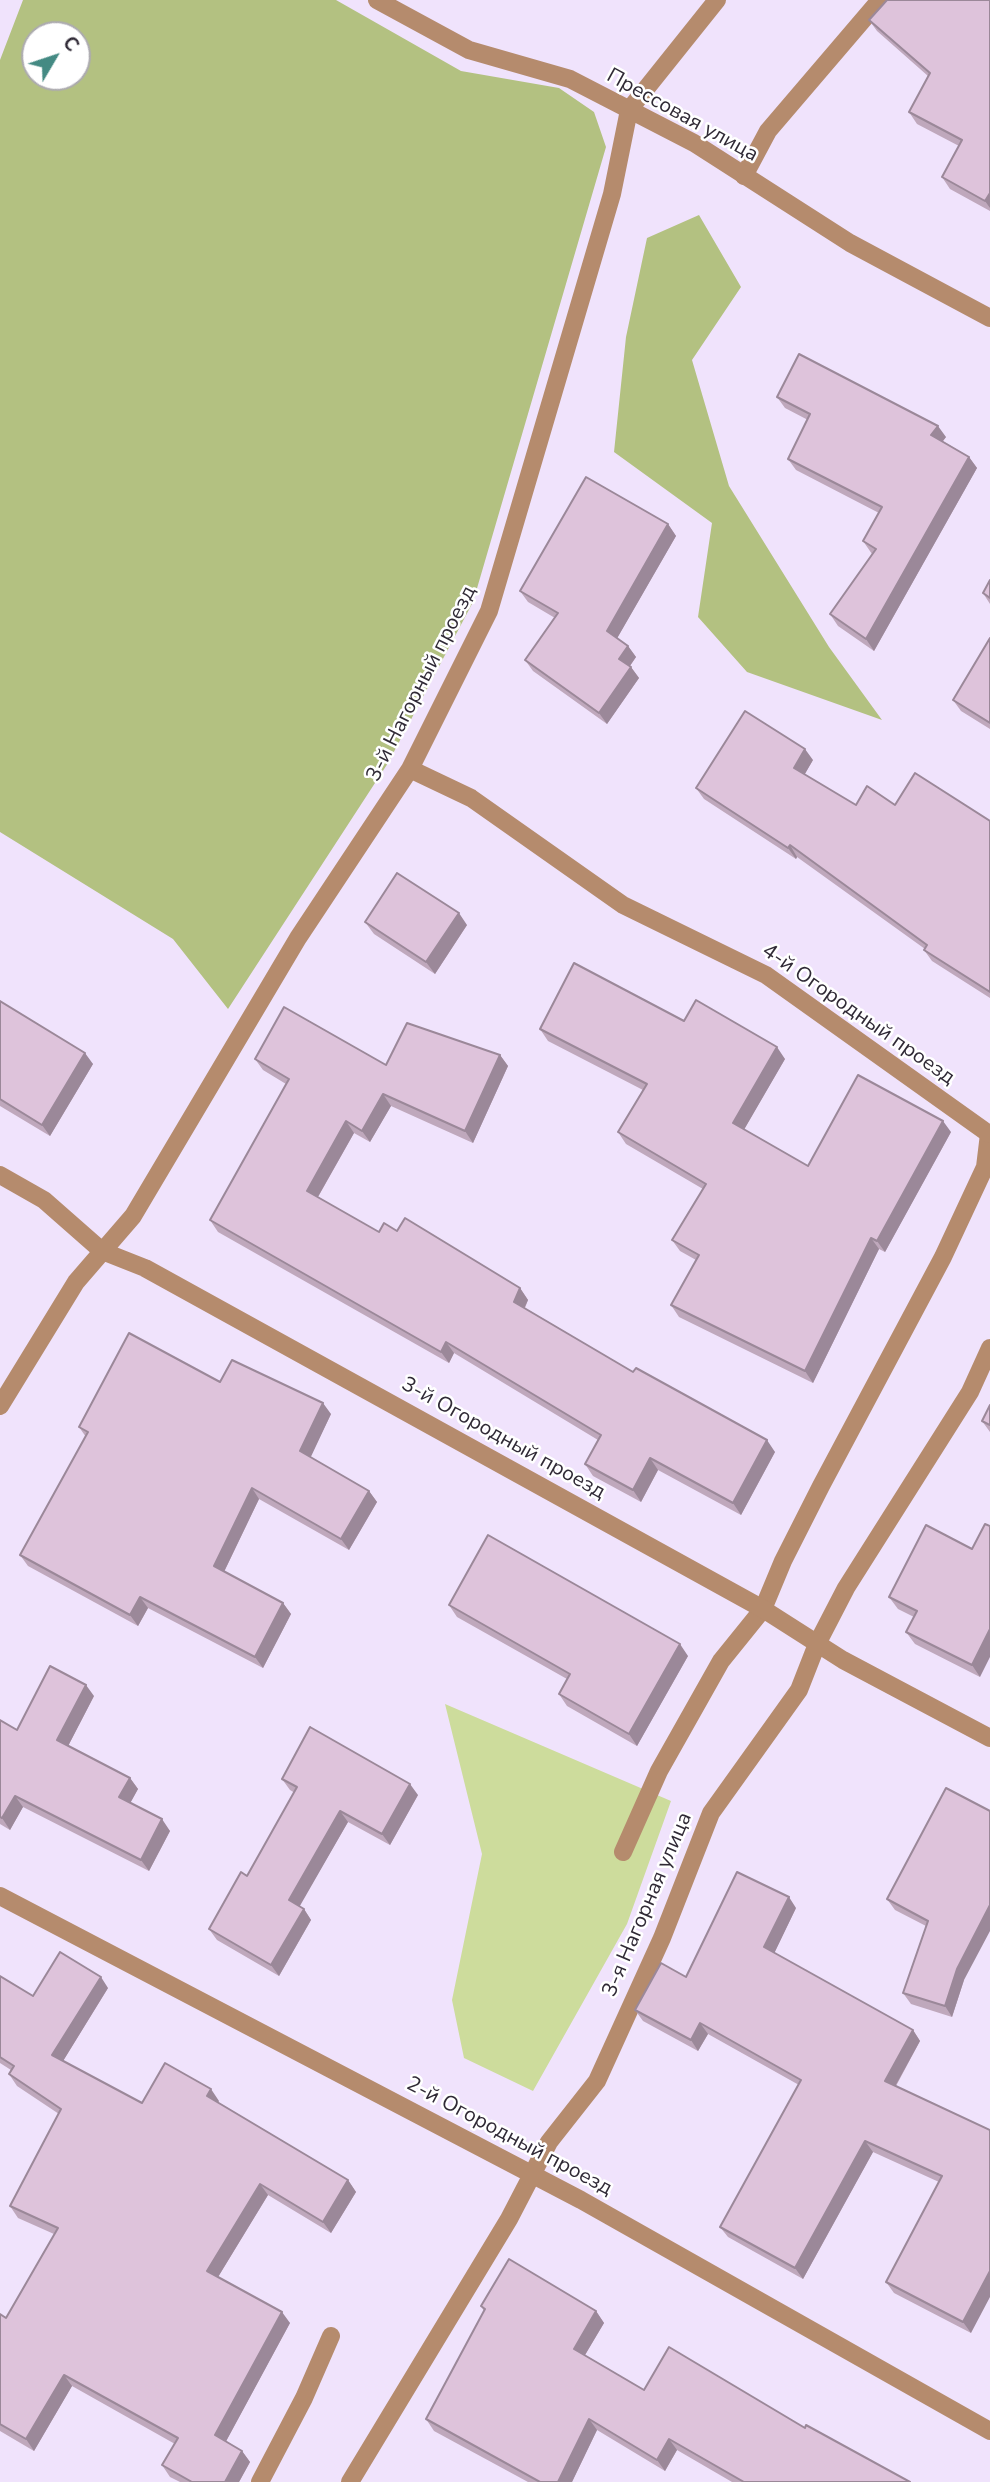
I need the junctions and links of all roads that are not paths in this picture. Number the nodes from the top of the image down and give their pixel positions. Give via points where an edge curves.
1 (377, 0) edge
2 (717, 0) edge
3 (880, 0) edge
4 (629, 110) junction
5 (744, 176) junction
6 (990, 318) edge
7 (410, 769) junction
8 (989, 1134) edge
9 (0, 1175) edge
10 (102, 1251) junction
11 (990, 1348) edge
12 (0, 1406) edge
13 (763, 1609) junction
14 (817, 1644) junction
15 (990, 1738) edge
16 (623, 1852) dead end
17 (0, 1896) edge
18 (532, 2176) junction
19 (331, 2336) dead end
20 (990, 2431) edge
21 (260, 2482) edge
22 (351, 2482) edge

1 - 4 street, Прессовая улица via 470,50 570,79
2 - 4 street, 3-й Нагорный проезд
3 - 5 street via 768,131
4 - 5 street, Прессовая улица
4 - 7 street, 3-й Нагорный проезд via 612,194 489,611
5 - 6 street, Прессовая улица via 850,243
7 - 8 street, 4-й Огородный проезд via 471,798 623,905 766,975
7 - 10 street, 3-й Нагорный проезд via 298,938 133,1216
8 - 13 street via 985,1167 943,1257 821,1486
9 - 10 street, 3-й Огородный проезд via 44,1200
10 - 12 street, 3-й Нагорный проезд via 76,1282
10 - 13 street, 3-й Огородный проезд via 145,1268
11 - 14 street, 3-я Нагорная улица via 970,1392 846,1588
13 - 14 street, 3-й Огородный проезд
13 - 16 street via 721,1661 659,1771
14 - 15 street, 3-й Огородный проезд
14 - 18 street, 3-я Нагорная улица via 799,1690 711,1813 662,1938 597,2081 549,2142
17 - 18 street, 2-й Огородный проезд
18 - 20 street, 2-й Огородный проезд
18 - 22 street, 3-я Нагорная улица
19 - 21 street

